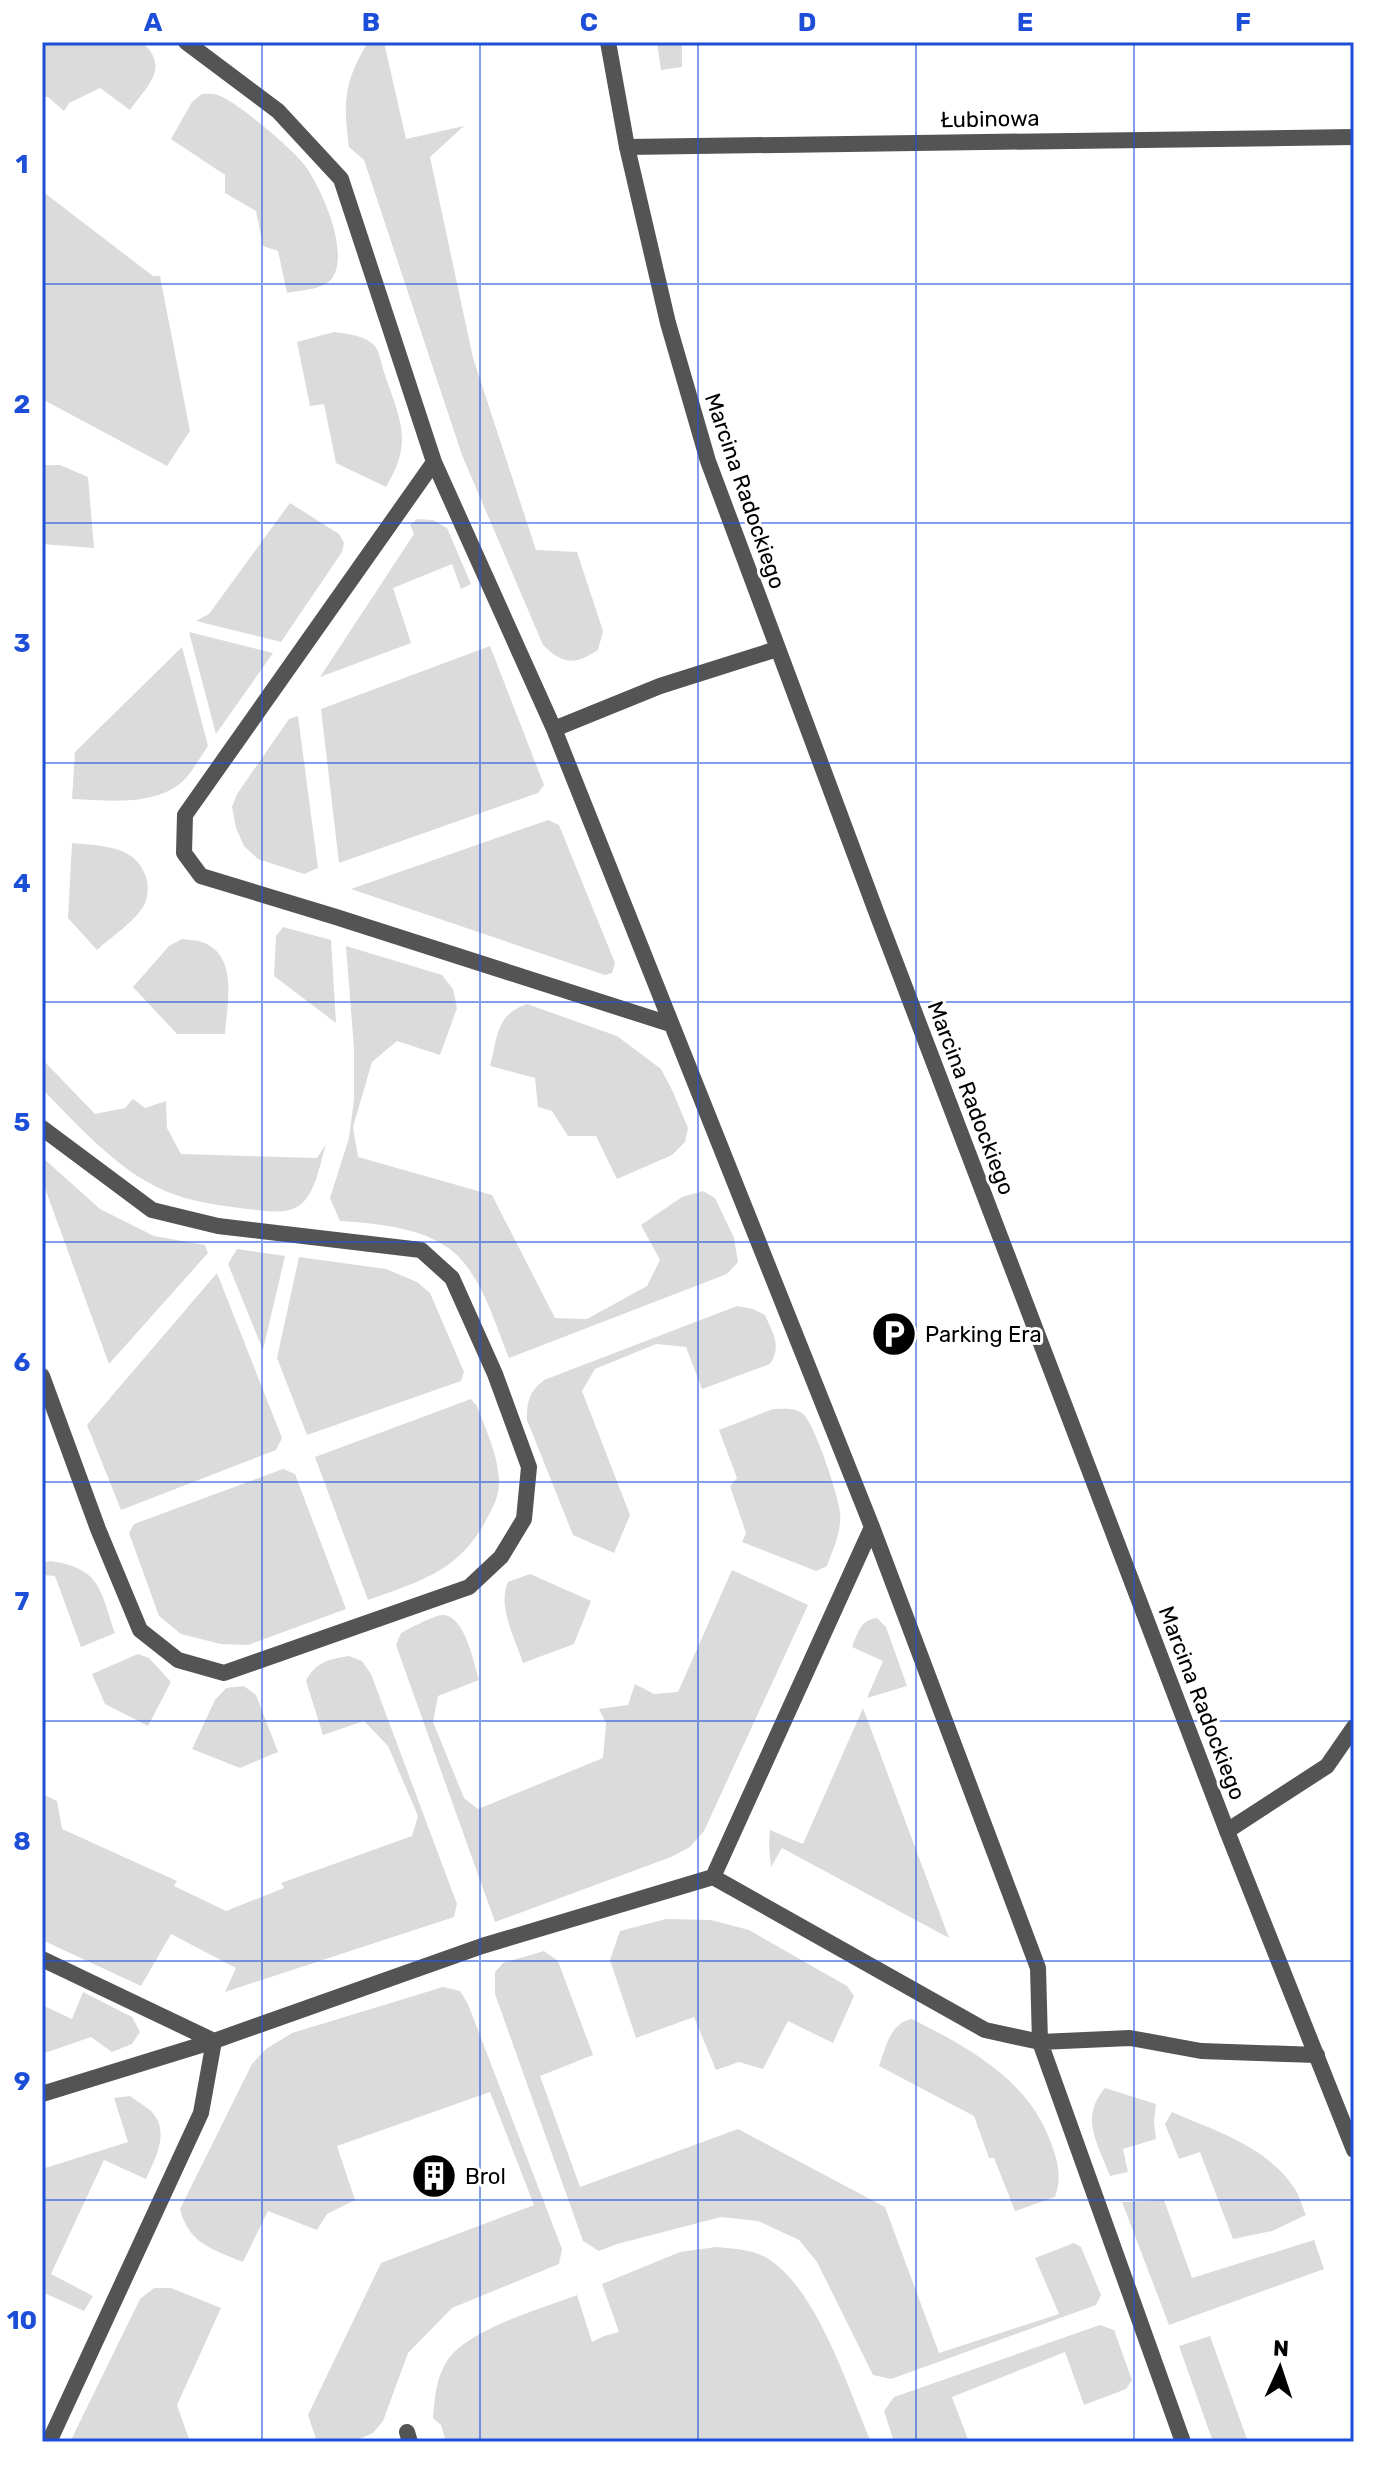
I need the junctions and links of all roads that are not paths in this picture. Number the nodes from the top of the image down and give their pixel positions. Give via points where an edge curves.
1 (186, 42) edge
2 (608, 42) edge
3 (1354, 137) edge
4 (627, 147) junction
5 (434, 462) junction
6 (777, 649) junction
7 (554, 729) junction
8 (670, 1024) junction
9 (42, 1128) edge
10 (42, 1376) edge
11 (872, 1527) junction
12 (1354, 1727) edge
13 (1227, 1831) junction
14 (713, 1877) junction
15 (42, 1959) edge
16 (214, 2041) junction
17 (1040, 2042) junction
18 (1317, 2055) junction
19 (42, 2094) edge
20 (1354, 2150) edge
21 (49, 2442) edge
22 (1183, 2442) edge

1 - 5 street via 278,111 341,179
2 - 4 street, Marcina Radockiego
3 - 4 street, Łubinowa
4 - 6 street, Marcina Radockiego via 668,323 704,445
5 - 7 street
5 - 8 street via 185,815 184,853 201,876
6 - 7 street via 660,686
6 - 13 street, Marcina Radockiego
7 - 8 street
8 - 11 street
9 - 10 street via 152,1210 218,1226 421,1250 452,1278 495,1374 529,1467 524,1519 501,1557 469,1587 224,1673 178,1660 140,1630
11 - 14 street
11 - 17 street via 1038,1968
12 - 13 street via 1327,1766
13 - 18 street, Marcina Radockiego
14 - 16 street via 482,1946
14 - 17 street via 985,2030
15 - 16 street
16 - 19 street
16 - 21 street via 201,2113
17 - 18 street via 1130,2038 1201,2051
17 - 22 street
18 - 20 street, Marcina Radockiego

